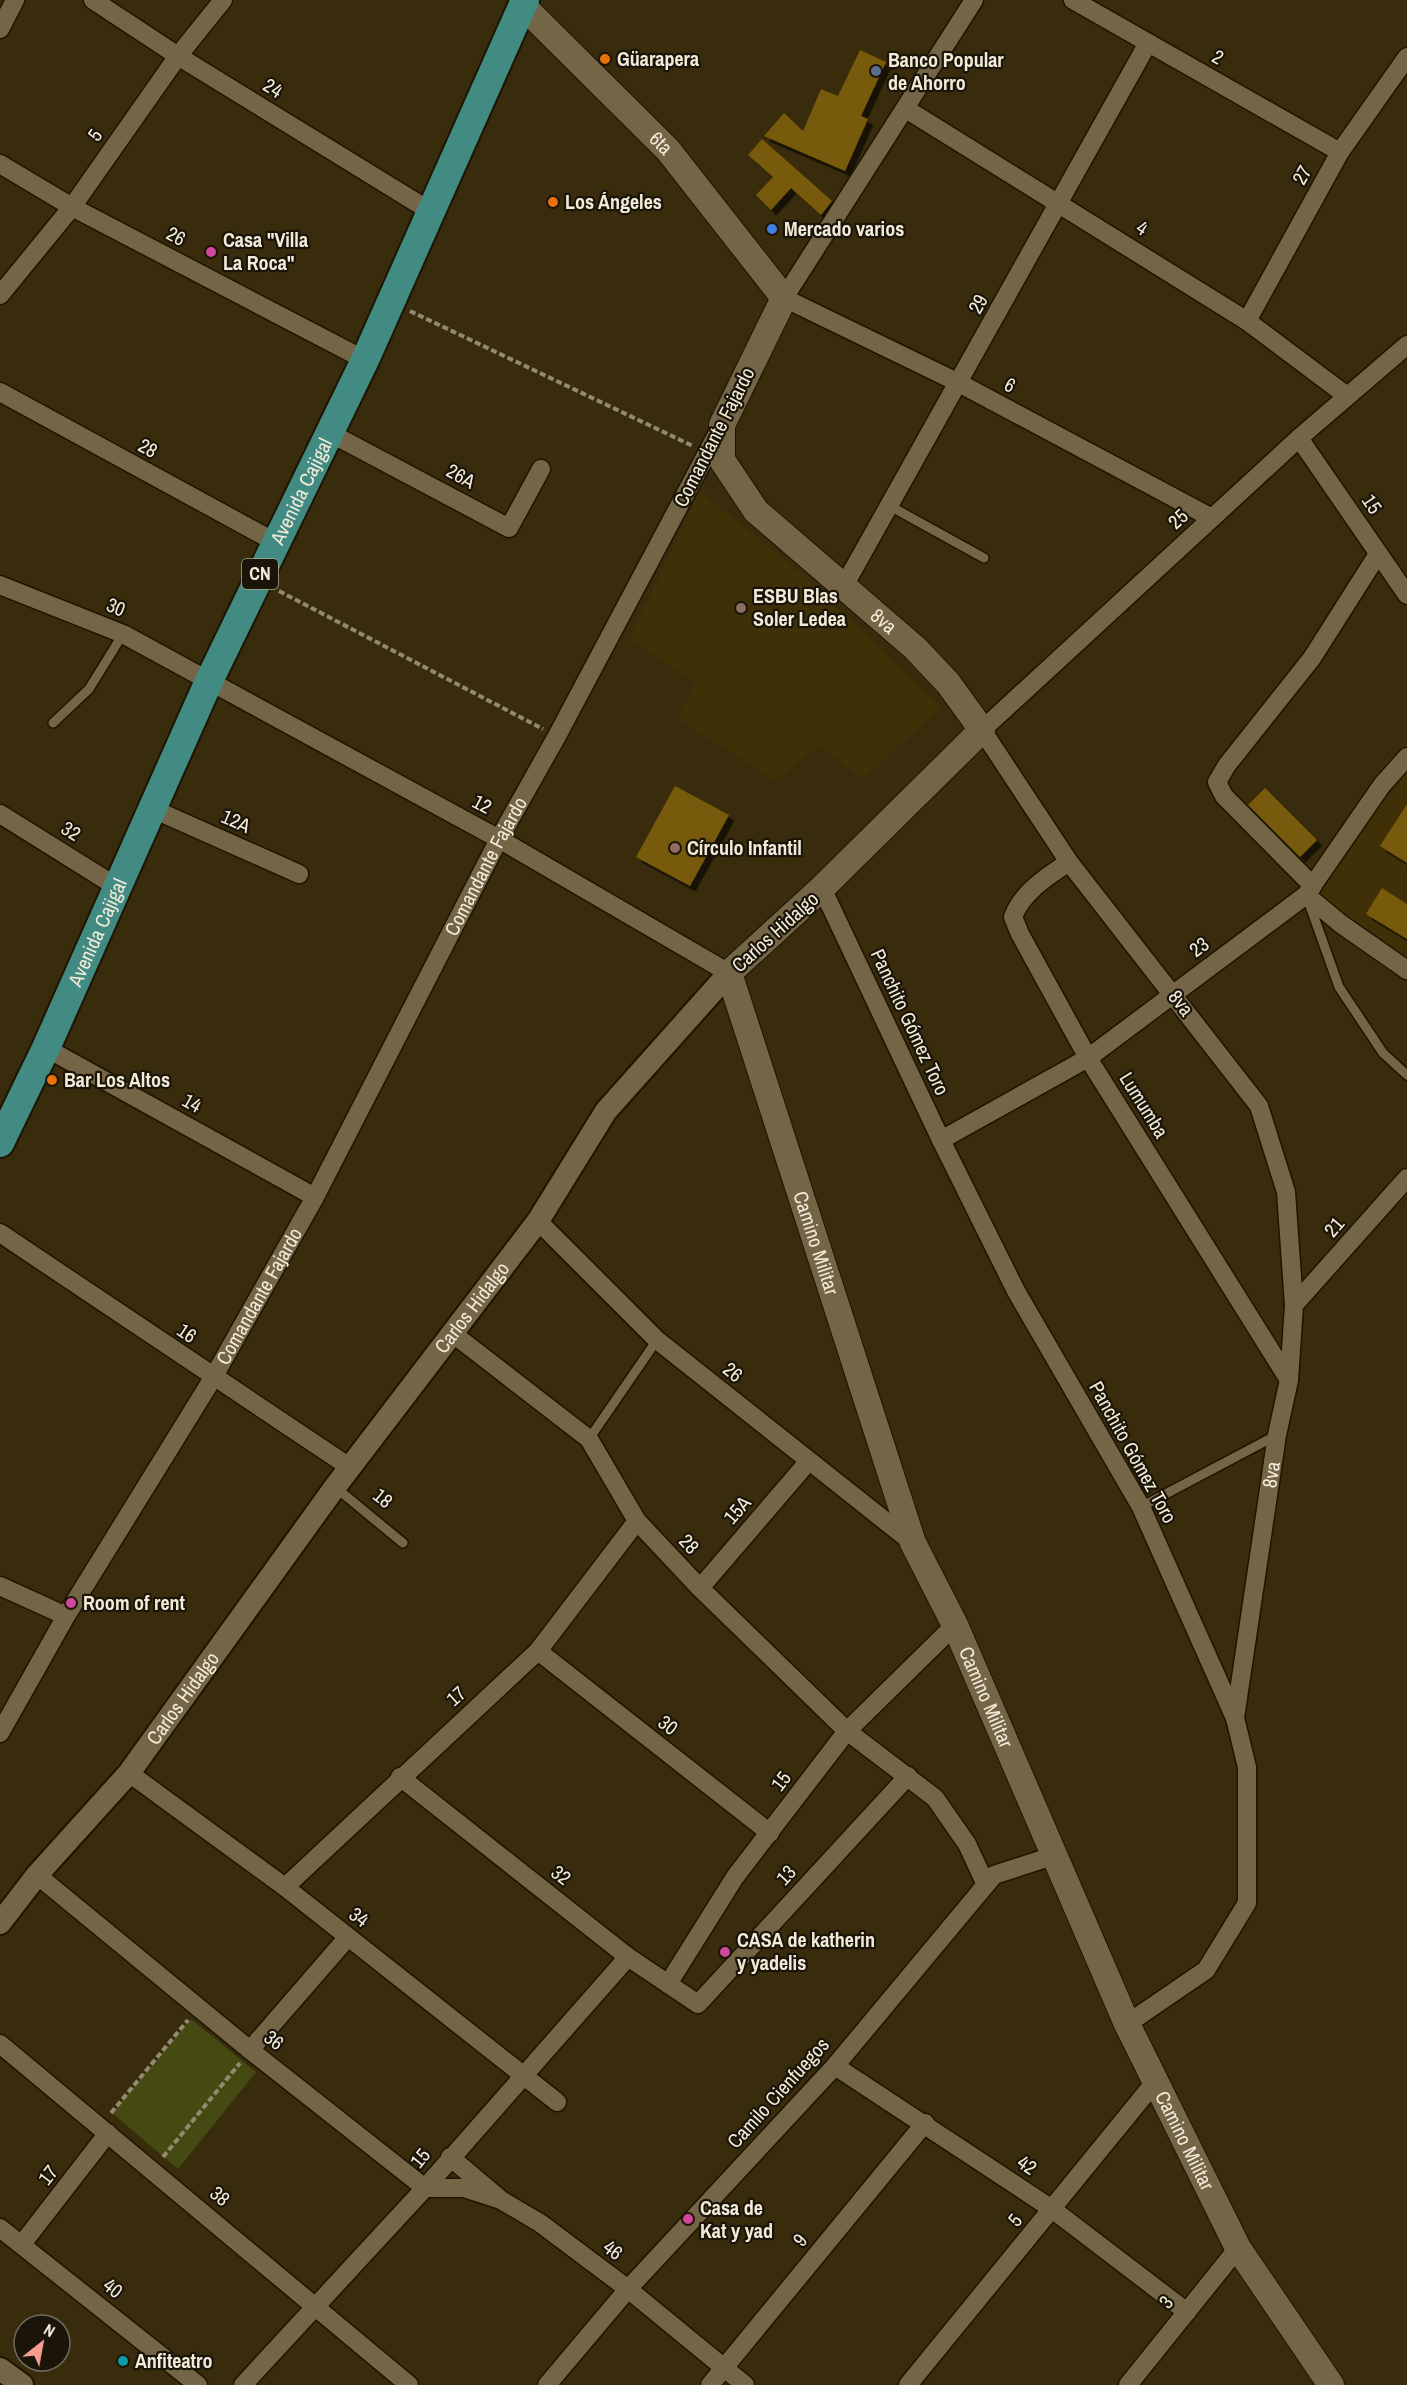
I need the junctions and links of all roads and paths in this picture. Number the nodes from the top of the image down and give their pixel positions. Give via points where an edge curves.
1 (15, 0) edge
2 (93, 0) edge
3 (223, 0) edge
4 (974, 0) edge
5 (1073, 0) edge
6 (520, 2) edge
7 (0, 29) edge
8 (1148, 43) junction
9 (178, 56) junction
10 (1407, 57) edge
11 (906, 109) junction
12 (1340, 152) junction
13 (0, 164) edge
14 (1061, 204) junction
15 (72, 207) junction
16 (430, 211) junction
17 (0, 295) edge
18 (784, 298) junction
19 (391, 302) junction
20 (1247, 321) junction
21 (1407, 345) edge
22 (364, 360) junction
23 (959, 383) junction
24 (0, 392) edge
25 (1347, 396) junction
26 (722, 425) junction
27 (330, 433) junction
28 (1299, 438) junction
29 (707, 453) junction
30 (541, 469) dead end
31 (890, 506) junction
32 (1212, 518) junction
33 (275, 542) junction
34 (1378, 554) junction
35 (984, 558) dead end
36 (257, 579) junction
37 (0, 585) edge
38 (844, 586) junction
39 (1407, 596) edge
40 (123, 634) junction
41 (209, 681) junction
42 (52, 723) dead end
43 (982, 730) junction
44 (557, 736) junction
45 (1407, 757) edge
46 (153, 809) junction
47 (0, 814) edge
48 (499, 838) junction
49 (1069, 862) junction
50 (299, 874) dead end
51 (117, 887) junction
52 (822, 888) junction
53 (1310, 890) junction
54 (1407, 970) edge
55 (729, 973) junction
56 (1174, 994) junction
57 (46, 1047) junction
58 (1088, 1058) junction
59 (1407, 1075) edge
60 (941, 1140) junction
61 (0, 1143) edge
62 (1407, 1178) edge
63 (315, 1197) junction
64 (538, 1221) junction
65 (0, 1233) edge
66 (1294, 1305) junction
67 (452, 1333) junction
68 (657, 1340) junction
69 (213, 1378) junction
70 (1289, 1380) junction
71 (1277, 1435) junction
72 (589, 1439) junction
73 (808, 1462) junction
74 (351, 1468) junction
75 (335, 1487) junction
76 (1142, 1507) junction
77 (637, 1521) junction
78 (403, 1543) dead end
79 (913, 1543) junction
80 (0, 1586) edge
81 (700, 1588) junction
82 (66, 1616) junction
83 (955, 1625) junction
84 (538, 1651) junction
85 (1235, 1718) junction
86 (847, 1731) junction
87 (0, 1733) edge
88 (129, 1773) junction
89 (908, 1776) junction
90 (400, 1777) junction
91 (770, 1833) junction
92 (1056, 1855) junction
93 (37, 1875) junction
94 (986, 1885) junction
95 (285, 1887) junction
96 (0, 1923) edge
97 (348, 1937) junction
98 (628, 1957) junction
99 (668, 1984) junction
100 (698, 2004) joint
101 (198, 2007) junction
102 (1127, 2024) junction
103 (0, 2043) edge
104 (250, 2050) junction
105 (836, 2066) junction
106 (522, 2075) junction
107 (1155, 2082) junction
108 (557, 2102) dead end
109 (925, 2123) junction
110 (105, 2129) junction
111 (450, 2157) junction
112 (153, 2169) junction
113 (425, 2188) junction
114 (501, 2200) junction
115 (1052, 2209) junction
116 (0, 2228) edge
117 (22, 2244) junction
118 (1238, 2248) junction
119 (628, 2289) junction
120 (316, 2305) junction
121 (1187, 2312) junction
122 (724, 2368) junction
123 (0, 2369) edge
124 (22, 2385) edge
125 (198, 2385) edge
126 (243, 2385) edge
127 (409, 2385) edge
128 (547, 2385) edge
129 (710, 2385) edge
130 (745, 2385) edge
131 (908, 2385) edge
132 (1128, 2385) edge
133 (1331, 2385) edge

1 - 7 street
2 - 9 street, 24
3 - 9 street, 5
4 - 11 street, Comandante Fajardo
5 - 8 street, 2
6 - 16 main road, Avenida Cajigal / CN
6 - 18 main road, 6ta via 668,150
8 - 12 street, 2
8 - 14 street, 29
9 - 15 street, 5
9 - 16 street, 24
10 - 12 street, 27
11 - 14 street, 4
11 - 18 street, Comandante Fajardo
12 - 20 street, 27
13 - 15 street, 26
14 - 20 street, 4
14 - 23 street, 29
15 - 17 street, 5
15 - 22 street, 26
16 - 19 main road, Avenida Cajigal / CN
18 - 23 street, 6
18 - 26 main road, Comandante Fajardo
19 - 22 main road, Avenida Cajigal / CN
19 - 29 path
20 - 25 street, 4
21 - 25 street, 25
22 - 27 main road, Avenida Cajigal / CN
23 - 31 street, 29
23 - 32 street, 6
24 - 33 street, 28
25 - 28 street, 25
26 - 29 street, Comandante Fajardo
26 - 38 main road, 8va via 722,460 756,512
27 - 30 street, 26A via 509,528
27 - 33 main road, Avenida Cajigal / CN
28 - 32 street, 25
28 - 34 street, 15
29 - 44 street, Comandante Fajardo
31 - 35 lane
31 - 38 street, 29
32 - 43 street, 25
33 - 36 main road, Avenida Cajigal / CN
34 - 39 street, 15
34 - 53 street via 1312,658 1217,782 1224,796
36 - 41 main road, Avenida Cajigal / CN
36 - 44 path
37 - 40 street, 30
38 - 43 main road, 8va via 948,682
40 - 41 street, 30
40 - 42 lane via 89,689
41 - 46 main road, Avenida Cajigal / CN
41 - 48 street, 12
43 - 49 street, 8va
43 - 52 main road, Carlos Hidalgo
44 - 48 street, Comandante Fajardo
45 - 53 street, 23 via 1382,785
46 - 50 street, 12A
46 - 51 main road, Avenida Cajigal / CN
47 - 51 street, 32
48 - 55 street, 12
48 - 63 street, Comandante Fajardo
49 - 56 street, 8va
49 - 58 street, Lumumba via 1044,879 1017,906 1013,917
51 - 57 main road, Avenida Cajigal / CN
52 - 55 main road, Carlos Hidalgo
52 - 60 street, Panchito Gómez Toro
53 - 54 street via 1341,924
53 - 56 street, 23
53 - 59 lane via 1339,987 1383,1053
55 - 64 street, Carlos Hidalgo via 606,1111
55 - 79 main road, Camino Militar
56 - 58 street, 23
56 - 66 street, 8va via 1259,1106 1286,1192
57 - 61 main road, Avenida Cajigal / CN
57 - 63 street, 14
58 - 60 street, 23
58 - 70 street, Lumumba
60 - 76 street, Panchito Gómez Toro via 1016,1292
62 - 66 street, 21
63 - 69 street, Comandante Fajardo
64 - 67 street, Carlos Hidalgo
64 - 68 street, 26
65 - 69 street, 16
66 - 70 street, 8va
67 - 72 street, 28
67 - 74 street, Carlos Hidalgo
68 - 72 lane
68 - 73 street, 26
69 - 74 street, 16
69 - 82 street, Comandante Fajardo
70 - 71 street, 8va
71 - 76 lane
71 - 85 street, 8va
72 - 77 street, 28
73 - 79 street, 26
73 - 81 street, 15A
74 - 75 street, Carlos Hidalgo
75 - 78 lane, 18
75 - 88 street, Carlos Hidalgo
76 - 85 street, Panchito Gómez Toro
77 - 81 street, 28
77 - 84 street, 17
79 - 83 main road, Camino Militar
80 - 82 street
81 - 86 street, 28
82 - 87 street, Comandante Fajardo
83 - 86 street, 15
83 - 92 main road, Camino Militar
84 - 90 street, 17
84 - 91 street, 30
85 - 102 street, Panchito Gómez Toro via 1247,1767 1247,1903 1206,1970
86 - 89 street, 28
86 - 91 street, 15
88 - 93 street, Carlos Hidalgo
88 - 95 street, 34
89 - 94 street, 28 via 934,1798 967,1844
89 - 100 street, 13
90 - 95 street, 17
90 - 98 street, 32
91 - 99 street, 15 via 735,1877
92 - 94 street, Camilo Cienfuegos via 994,1875
92 - 102 main road, Camino Militar
93 - 96 street, Carlos Hidalgo
93 - 101 street, 36
94 - 105 street, Camilo Cienfuegos
95 - 97 street, 34
97 - 104 street
97 - 106 street, 34
98 - 99 street, 32
98 - 106 street, 15
99 - 100 street, 32
101 - 104 street, 36
101 - 110 path
102 - 107 main road, Camino Militar
103 - 110 street, 38
104 - 112 path
104 - 113 street, 36
105 - 109 street, 42
105 - 119 street, Camilo Cienfuegos
106 - 108 street, 34
106 - 111 street, 15
107 - 115 street, 5
107 - 118 main road, Camino Militar
109 - 115 street, 42
109 - 122 street, 9
110 - 112 street, 38
110 - 117 street, 17
111 - 113 street, 15
111 - 114 street, 46
112 - 120 street, 38
113 - 114 street via 464,2188
113 - 120 street, 15
114 - 119 street, 46 via 540,2223
115 - 121 street, 42
115 - 131 street, 5
116 - 117 street, 40
117 - 125 street, 40
118 - 121 street, 3
118 - 133 main road, Camino Militar
119 - 122 street, 46
119 - 128 street, Camilo Cienfuegos
120 - 126 street, 15
120 - 127 street, 38
121 - 132 street, 3
122 - 129 street, 9
122 - 130 street, 46
123 - 124 street

